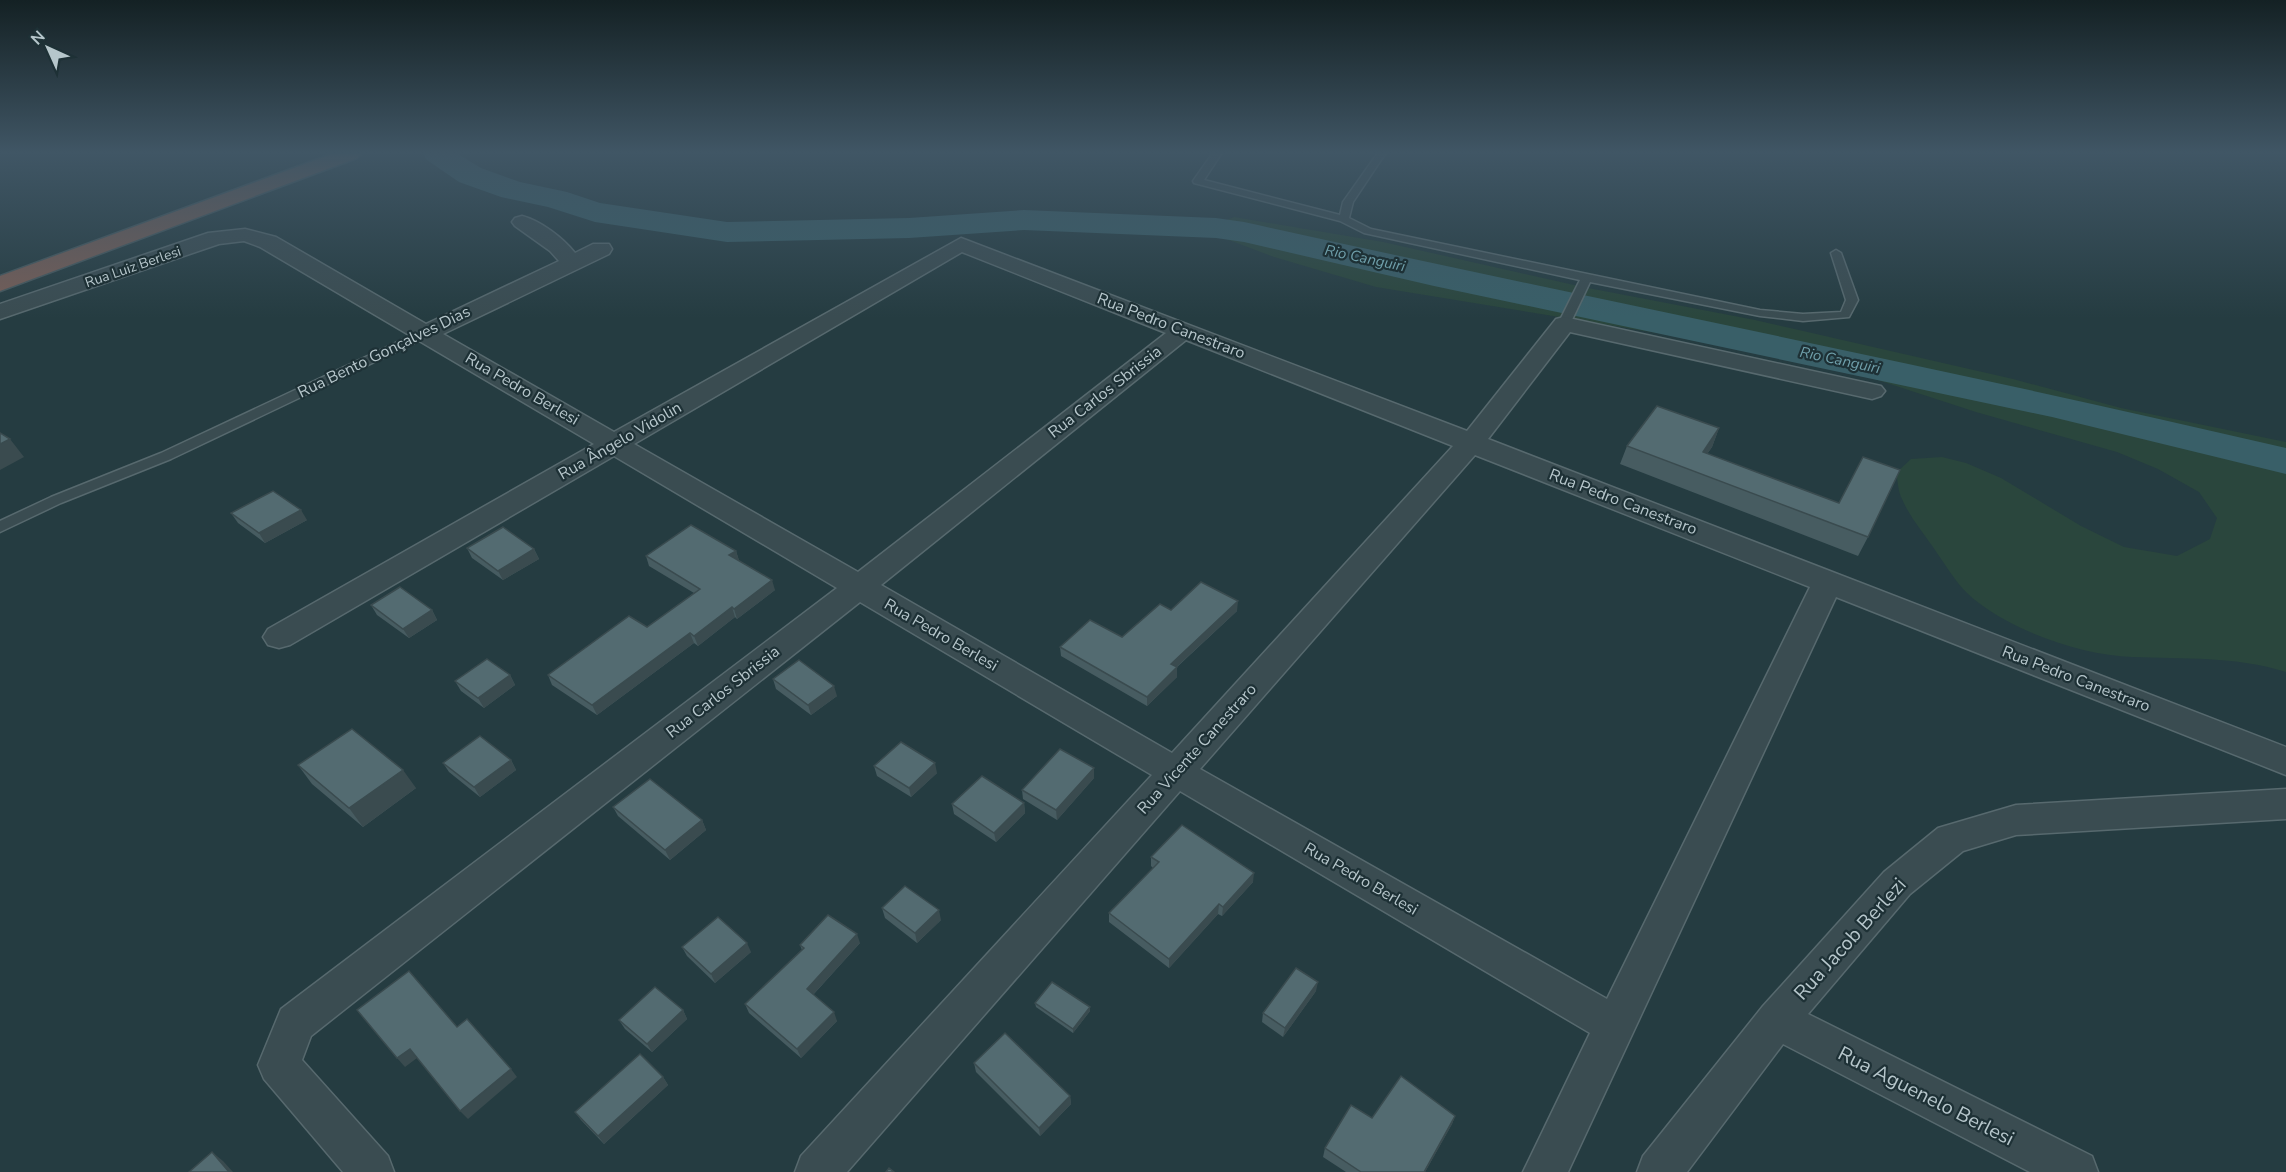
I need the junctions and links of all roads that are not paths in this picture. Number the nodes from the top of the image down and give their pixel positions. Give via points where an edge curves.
1 (164, 209) edge
2 (203, 209) edge
3 (1304, 209) edge
4 (1346, 209) edge
5 (1344, 219) junction
6 (522, 222) dead end
7 (268, 242) joint
8 (961, 244) joint
9 (601, 249) dead end
10 (1836, 253) dead end
11 (571, 262) junction
12 (0, 267) edge
13 (1586, 279) junction
14 (0, 284) edge
15 (0, 312) edge
16 (1565, 321) junction
17 (1183, 331) junction
18 (425, 333) junction
19 (1872, 391) dead end
20 (1471, 443) junction
21 (616, 444) junction
22 (0, 527) edge
23 (1828, 582) junction
24 (859, 587) junction
25 (279, 637) dead end
26 (2286, 761) edge
27 (1176, 772) junction
28 (2286, 804) edge
29 (1777, 1020) junction
30 (1615, 1025) junction
31 (2033, 1162) edge
32 (372, 1172) edge
33 (818, 1172) edge
34 (1545, 1172) edge
35 (1659, 1172) edge
36 (2076, 1172) edge

1 - 12 highway
2 - 14 highway
3 - 5 lane
4 - 5 lane
5 - 13 lane via 1368,231
6 - 11 street via 558,246
7 - 15 street, Rua Luiz Berlesi via 245,235 216,238
7 - 18 street, Rua Pedro Berlesi
8 - 17 street, Rua Pedro Canestraro
8 - 21 street, Rua Ângelo Vidolin
9 - 11 street, Rua Bento Gonçalves Dias
10 - 13 lane via 1852,300 1845,315 1817,319 1756,312
11 - 18 street, Rua Bento Gonçalves Dias
13 - 16 lane
16 - 19 street
16 - 20 street, Rua Vicente Canestraro
17 - 20 street, Rua Pedro Canestraro
17 - 24 street, Rua Carlos Sbrissia
18 - 21 street, Rua Pedro Berlesi
18 - 22 lane, Rua Bento Gonçalves Dias via 166,456
20 - 23 street, Rua Pedro Canestraro
20 - 27 street, Rua Vicente Canestraro
21 - 24 street, Rua Pedro Berlesi
21 - 25 street, Rua Ângelo Vidolin
23 - 26 street, Rua Pedro Canestraro
23 - 30 street
24 - 27 street, Rua Pedro Berlesi
24 - 32 street, Rua Carlos Sbrissia via 295,1023 279,1065
27 - 30 street, Rua Pedro Berlesi
27 - 33 street, Rua Vicente Canestraro
28 - 29 street, Rua Jacob Berlezi via 2016,820 1951,839 1897,883
29 - 31 street, Rua Aguenelo Berlesi
29 - 35 street, Rua Jacob Berlezi
30 - 34 street
31 - 36 street, Rua Aguenelo Berlesi

